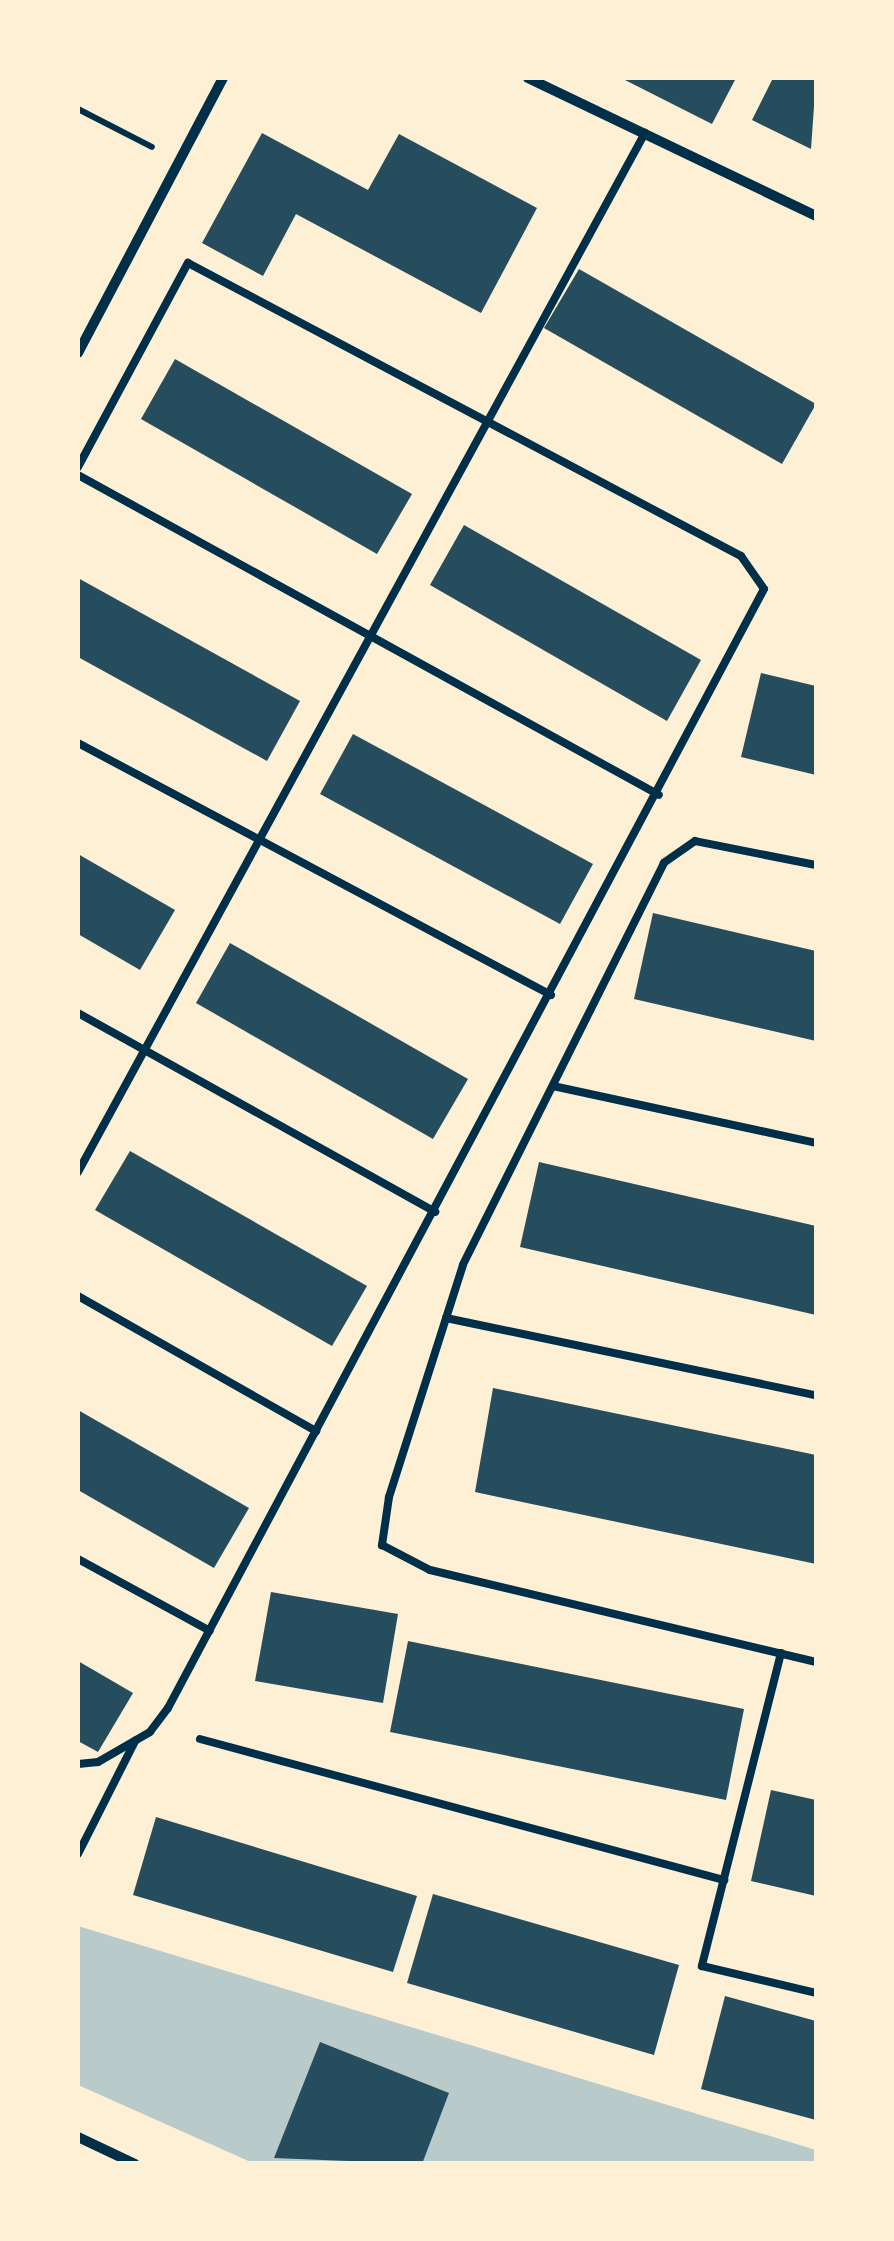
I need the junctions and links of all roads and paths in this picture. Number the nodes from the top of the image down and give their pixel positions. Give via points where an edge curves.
1 (223, 78) edge
2 (528, 78) edge
3 (78, 109) edge
4 (646, 134) junction
5 (180, 162) junction
6 (816, 216) edge
7 (78, 353) edge
8 (488, 420) junction
9 (78, 467) edge
10 (78, 475) edge
11 (371, 635) junction
12 (78, 742) edge
13 (659, 795) junction
14 (260, 839) junction
15 (816, 866) edge
16 (551, 996) junction
17 (78, 1013) edge
18 (144, 1050) junction
19 (553, 1086) junction
20 (816, 1142) edge
21 (78, 1172) edge
22 (435, 1212) junction
23 (78, 1296) edge
24 (446, 1318) junction
25 (816, 1395) edge
26 (316, 1431) junction
27 (78, 1559) edge
28 (210, 1630) junction
29 (781, 1653) junction
30 (816, 1662) edge
31 (200, 1739) dead end
32 (136, 1741) junction
33 (78, 1764) edge
34 (78, 1854) edge
35 (724, 1880) junction
36 (816, 1993) edge
37 (78, 2137) edge
38 (134, 2164) edge

1 - 5 street
2 - 4 street
3 - 5 path
4 - 6 street
4 - 8 lane
5 - 7 street
8 - 9 lane via 188,263
8 - 11 lane
8 - 13 lane via 741,556 764,590
10 - 11 lane
11 - 13 lane
11 - 14 lane
12 - 14 lane
13 - 16 lane
14 - 16 lane
14 - 18 lane
15 - 19 lane via 695,841 664,863
16 - 22 lane
17 - 18 lane
18 - 21 lane
18 - 22 lane
19 - 20 lane
19 - 24 lane via 463,1265
22 - 26 lane
23 - 26 lane
24 - 25 lane
24 - 29 lane via 389,1497 382,1545 430,1570
26 - 28 lane
27 - 28 lane
28 - 32 lane via 168,1708
29 - 30 lane
29 - 35 lane
31 - 35 lane
32 - 33 lane via 98,1762
32 - 34 lane
35 - 36 lane via 702,1966
37 - 38 street

